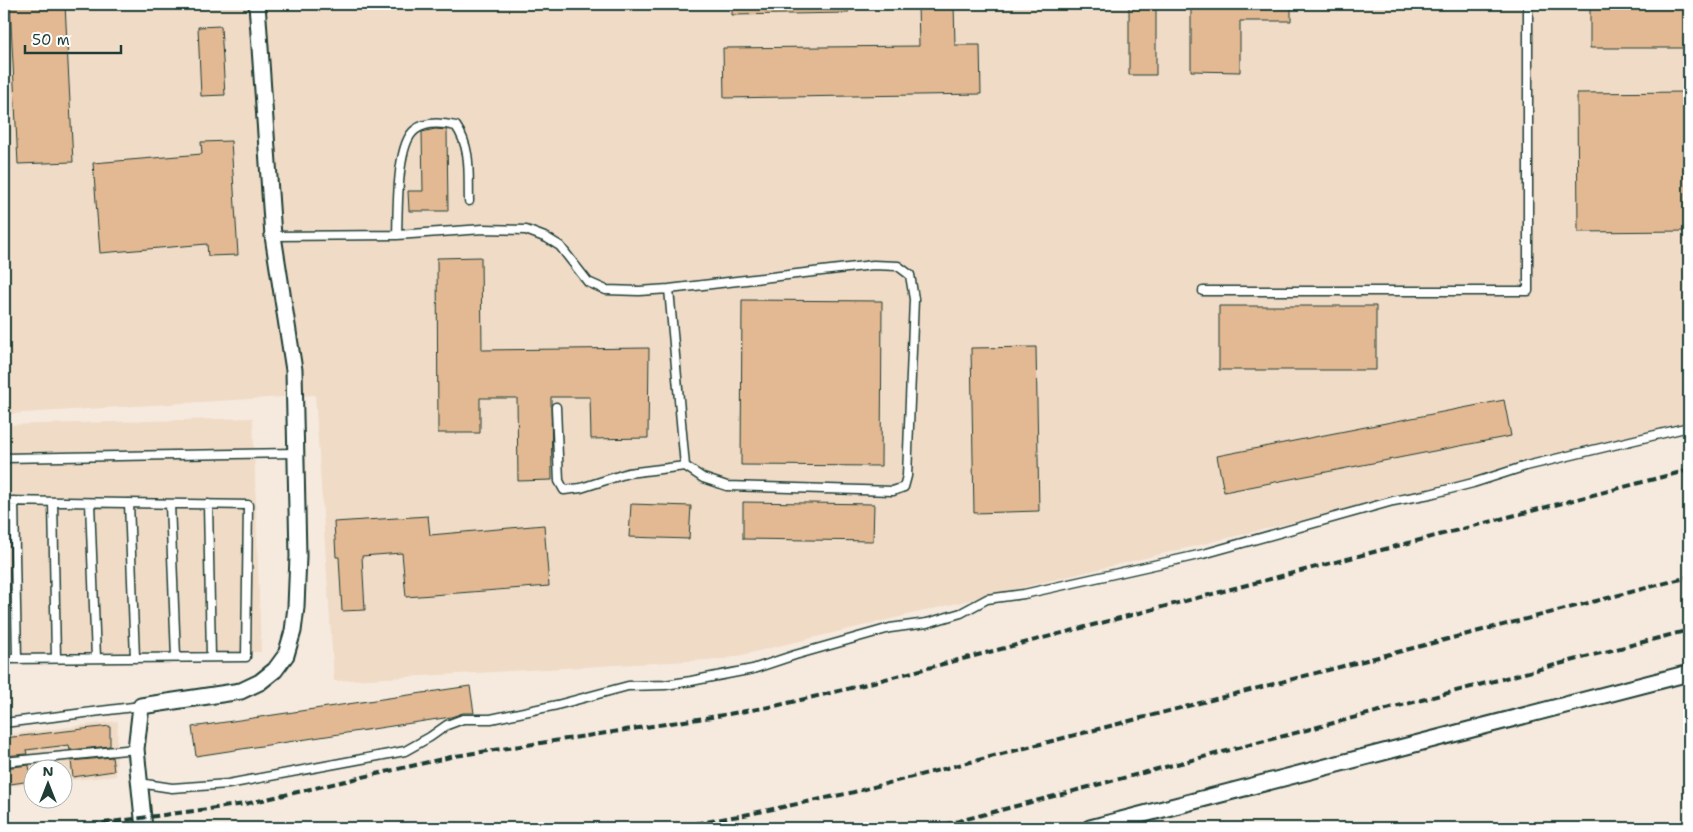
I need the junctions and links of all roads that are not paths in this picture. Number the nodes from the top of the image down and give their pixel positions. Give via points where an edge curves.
1 (257, 4) edge
2 (1528, 4) edge
3 (469, 201) dead end
4 (273, 236) junction
5 (397, 236) junction
6 (669, 289) junction
7 (1202, 291) dead end
8 (556, 407) dead end
9 (1689, 427) edge
10 (296, 453) junction
11 (4, 458) edge
12 (685, 466) junction
13 (4, 501) edge
14 (14, 502) junction
15 (53, 502) junction
16 (90, 503) junction
17 (129, 503) junction
18 (170, 504) junction
19 (208, 504) junction
20 (176, 657) junction
21 (211, 657) junction
22 (56, 658) junction
23 (96, 658) junction
24 (135, 658) junction
25 (4, 659) edge
26 (17, 659) junction
27 (1689, 673) edge
28 (141, 706) junction
29 (4, 723) edge
30 (136, 749) junction
31 (4, 762) edge
32 (139, 783) junction
33 (144, 828) edge
34 (1090, 828) edge

1 - 4 street
2 - 7 lane via 1528,291
3 - 5 lane via 468,154 463,137 456,126 425,124 408,138 403,154
4 - 5 lane
4 - 10 street via 294,370
5 - 6 lane via 483,229 526,230 560,246 588,282 606,290
6 - 12 lane
6 - 12 lane via 872,266 898,266 910,275 914,299 904,487 892,491 727,486 703,478
8 - 12 lane via 559,480 564,490 628,473
9 - 32 lane via 1393,501 1203,554 1034,592 988,598 961,613 890,628 753,669 665,685 628,686 491,719 463,719 447,725 405,752 228,784 172,788
10 - 11 lane
10 - 28 street via 296,607 286,655 275,670 241,691
13 - 14 lane
14 - 15 lane
14 - 26 lane
15 - 16 lane
15 - 22 lane
16 - 17 lane
16 - 23 lane
17 - 18 lane
17 - 24 lane
18 - 19 lane
18 - 20 lane
19 - 21 lane
19 - 21 lane via 248,505 246,657
20 - 21 lane
20 - 24 lane
22 - 23 lane
22 - 26 lane
23 - 24 lane
25 - 26 lane
27 - 34 street
28 - 29 lane
28 - 30 street
30 - 31 lane
30 - 32 street
32 - 33 street

